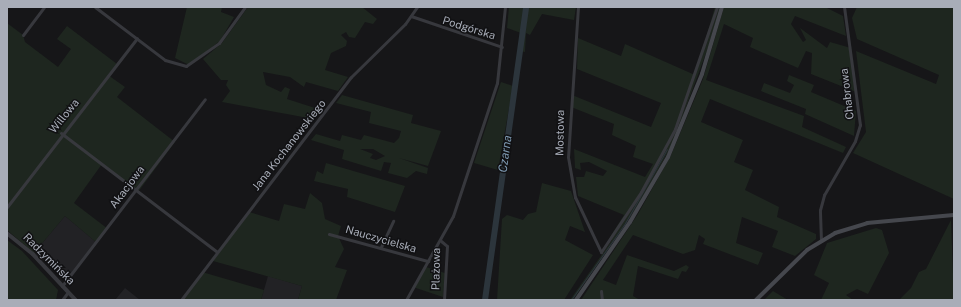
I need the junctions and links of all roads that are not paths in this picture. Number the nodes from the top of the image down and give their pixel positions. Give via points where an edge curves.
1 (44, 7) edge
2 (96, 7) edge
3 (245, 7) edge
4 (416, 7) edge
5 (505, 7) edge
6 (578, 7) edge
7 (717, 7) edge
8 (722, 7) edge
9 (844, 7) edge
10 (411, 16) junction
11 (23, 35) dead end
12 (137, 38) junction
13 (502, 47) junction
14 (206, 98) dead end
15 (61, 133) junction
16 (136, 190) junction
17 (7, 207) edge
18 (954, 214) edge
19 (393, 221) dead end
20 (7, 233) edge
21 (330, 234) dead end
22 (441, 241) junction
23 (820, 241) junction
24 (381, 247) junction
25 (217, 252) junction
26 (428, 261) junction
27 (62, 286) junction
28 (601, 291) dead end
29 (68, 292) junction
30 (62, 300) edge
31 (76, 300) edge
32 (181, 300) edge
33 (406, 300) edge
34 (444, 300) edge
35 (576, 300) edge
36 (602, 300) edge
37 (756, 300) edge

1 - 11 street
2 - 12 street
3 - 12 street via 219,43 189,66 168,62
4 - 10 street, Jana Kochanowskiego
5 - 13 street
6 - 7 street, Mostowa via 568,157 575,197 601,252 641,192 675,129
8 - 35 main road via 702,74 668,157 630,222
9 - 23 street, Chabrowa via 860,125 855,141 824,195 819,217
10 - 13 street, Podgórska
10 - 25 street, Jana Kochanowskiego via 351,77
12 - 15 street, Willowa
13 - 22 street via 497,83 453,216
14 - 16 street, Akacjowa
15 - 16 street
15 - 17 street, Willowa
16 - 25 street
16 - 27 street, Akacjowa
18 - 23 main road via 867,224
19 - 24 street
20 - 27 street, Radzymińska
21 - 24 street, Nauczycielska
22 - 26 street
22 - 34 street, Plażowa via 447,246
23 - 37 main road
24 - 26 street, Nauczycielska
25 - 32 street, Jana Kochanowskiego
26 - 33 street
27 - 29 street, Radzymińska
28 - 36 street
29 - 30 street
29 - 31 street, Radzymińska

